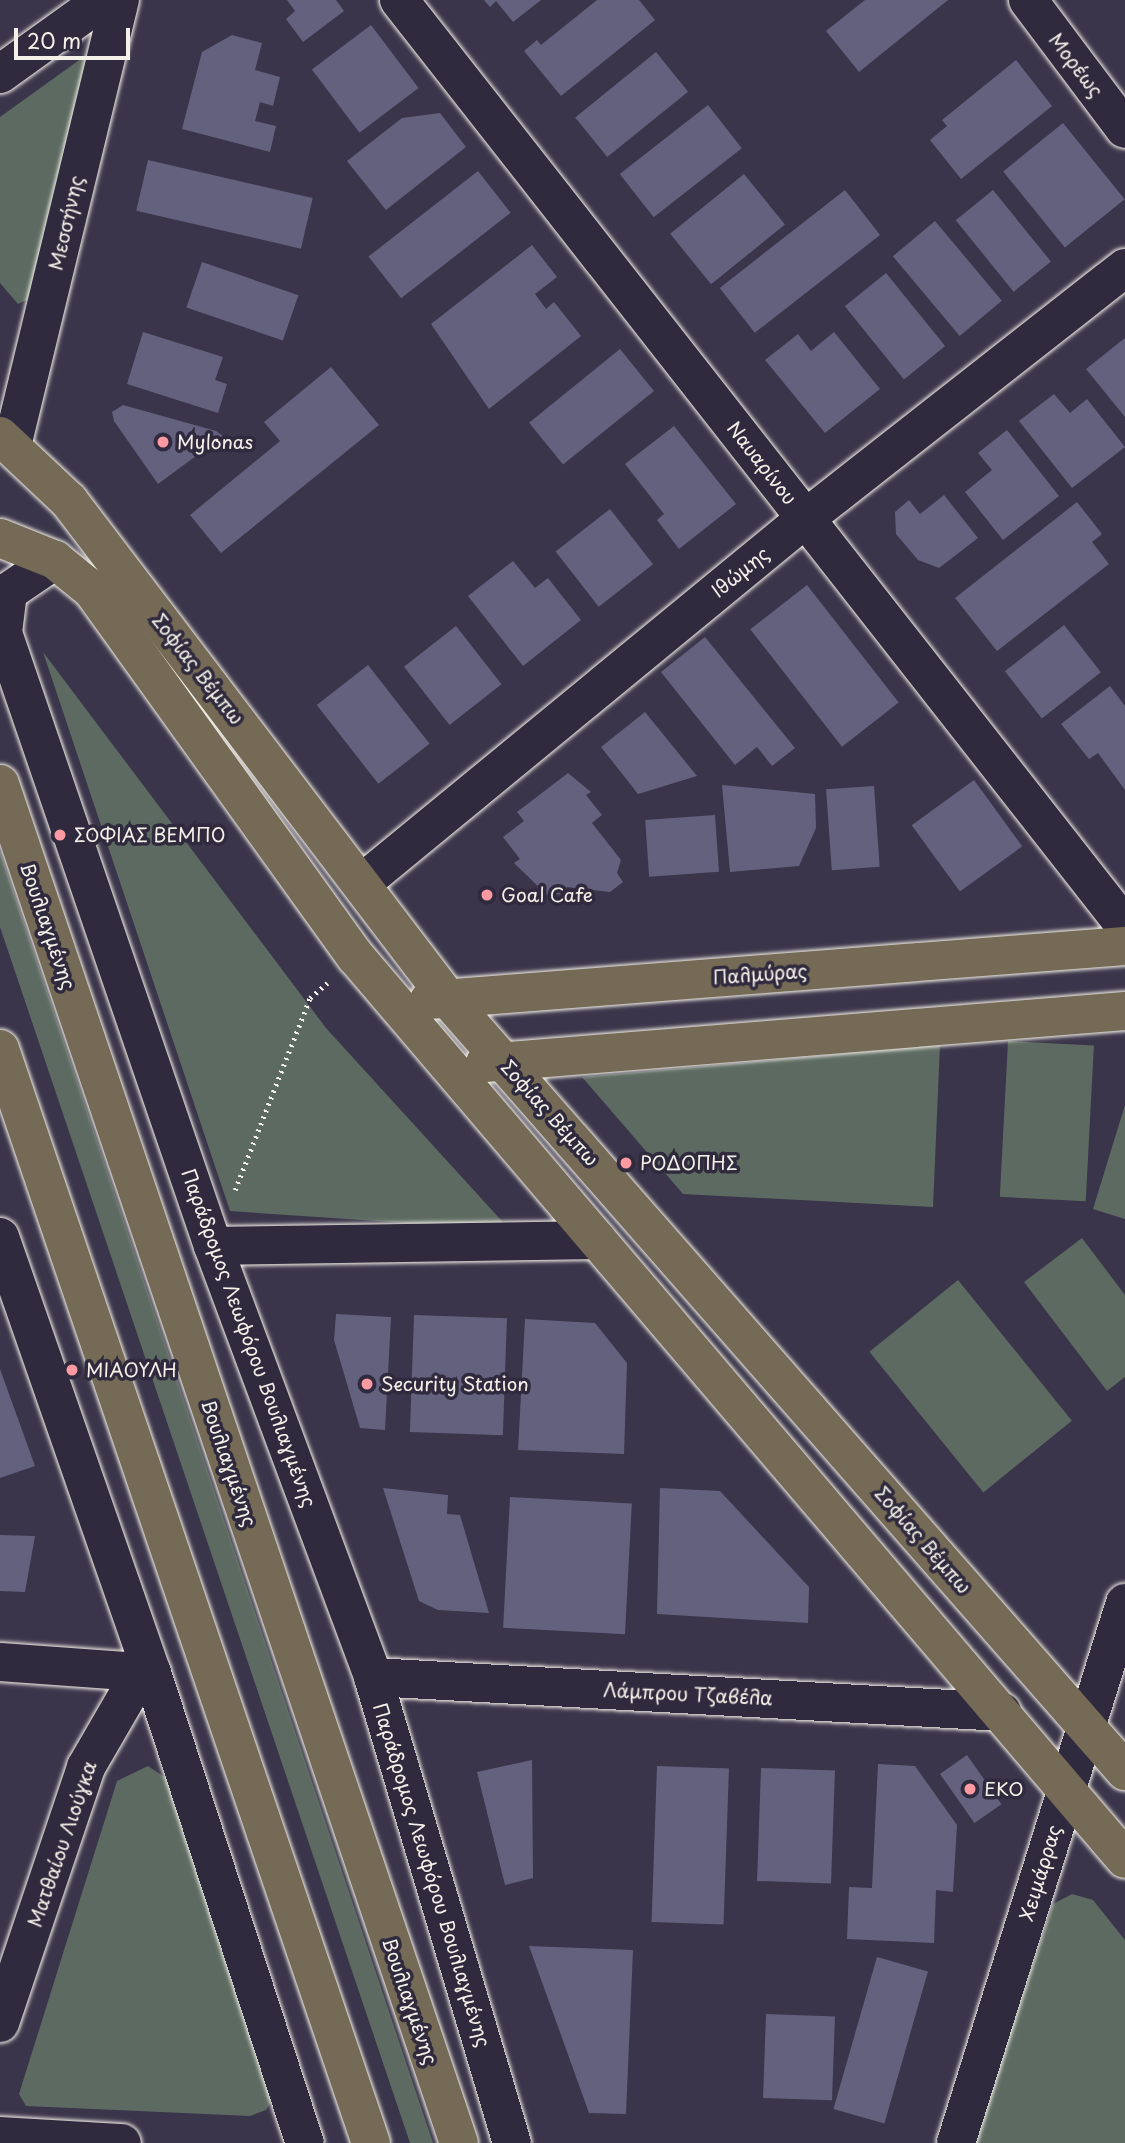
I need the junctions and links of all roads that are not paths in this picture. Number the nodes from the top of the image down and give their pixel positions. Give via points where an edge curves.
1 (103, 0) edge
2 (120, 0) edge
3 (399, 0) edge
4 (1028, 0) edge
5 (0, 74) edge
6 (1125, 129) edge
7 (1125, 268) edge
8 (4, 435) edge
9 (806, 518) junction
10 (0, 538) edge
11 (55, 560) junction
12 (0, 784) edge
13 (362, 883) junction
14 (1125, 926) edge
15 (1125, 946) edge
16 (448, 999) junction
17 (395, 1003) junction
18 (1125, 1011) edge
19 (0, 1049) edge
20 (503, 1060) junction
21 (449, 1068) junction
22 (0, 1237) edge
23 (597, 1240) junction
24 (214, 1246) junction
25 (1125, 1602) edge
26 (0, 1662) edge
27 (146, 1672) junction
28 (373, 1677) junction
29 (1002, 1712) junction
30 (1088, 1729) junction
31 (1125, 1771) edge
32 (1067, 1787) junction
33 (1125, 1859) edge
34 (0, 2023) edge
35 (0, 2136) edge
36 (122, 2143) edge
37 (305, 2143) edge
38 (371, 2143) edge
39 (458, 2143) edge
40 (512, 2143) edge
41 (956, 2143) edge

1 - 5 street
2 - 8 street, Μεσσήνης
3 - 9 street, Ναυαρίνου
4 - 6 street, Μορέως
7 - 9 street, Ιθώμης
8 - 13 main road, Σοφίας Βέμπω via 69,501
9 - 13 street, Ιθώμης
9 - 14 street, Ναυαρίνου
10 - 11 main road, Σοφίας Βέμπω
11 - 17 main road, Σοφίας Βέμπω via 92,590 356,957
11 - 24 street, Παράδρομος Λεωφόρου Βουλιαγμένης via 8,592 3,633
12 - 39 main road, Βουλιαγμένης
13 - 16 main road, Σοφίας Βέμπω
15 - 16 main road, Παλμύρας
16 - 17 main road, Παλμύρας
16 - 20 main road, Σοφίας Βέμπω
17 - 21 main road, Σοφίας Βέμπω
18 - 20 main road
19 - 38 main road
20 - 21 main road
20 - 30 main road, Σοφίας Βέμπω
21 - 23 main road, Σοφίας Βέμπω
22 - 27 street
23 - 24 street
23 - 29 main road, Σοφίας Βέμπω
24 - 28 street, Παράδρομος Λεωφόρου Βουλιαγμένης
25 - 30 street, Χειμάρρας
26 - 27 street
27 - 34 street, Ματθαίου Λιούγκα via 86,1767
27 - 37 street
28 - 29 street, Λάμπρου Τζαβέλα
28 - 40 street, Παράδρομος Λεωφόρου Βουλιαγμένης
29 - 32 main road, Σοφίας Βέμπω
30 - 31 main road, Σοφίας Βέμπω
30 - 32 street, Χειμάρρας
32 - 33 main road, Σοφίας Βέμπω
32 - 41 street, Χειμάρρας
35 - 36 street

